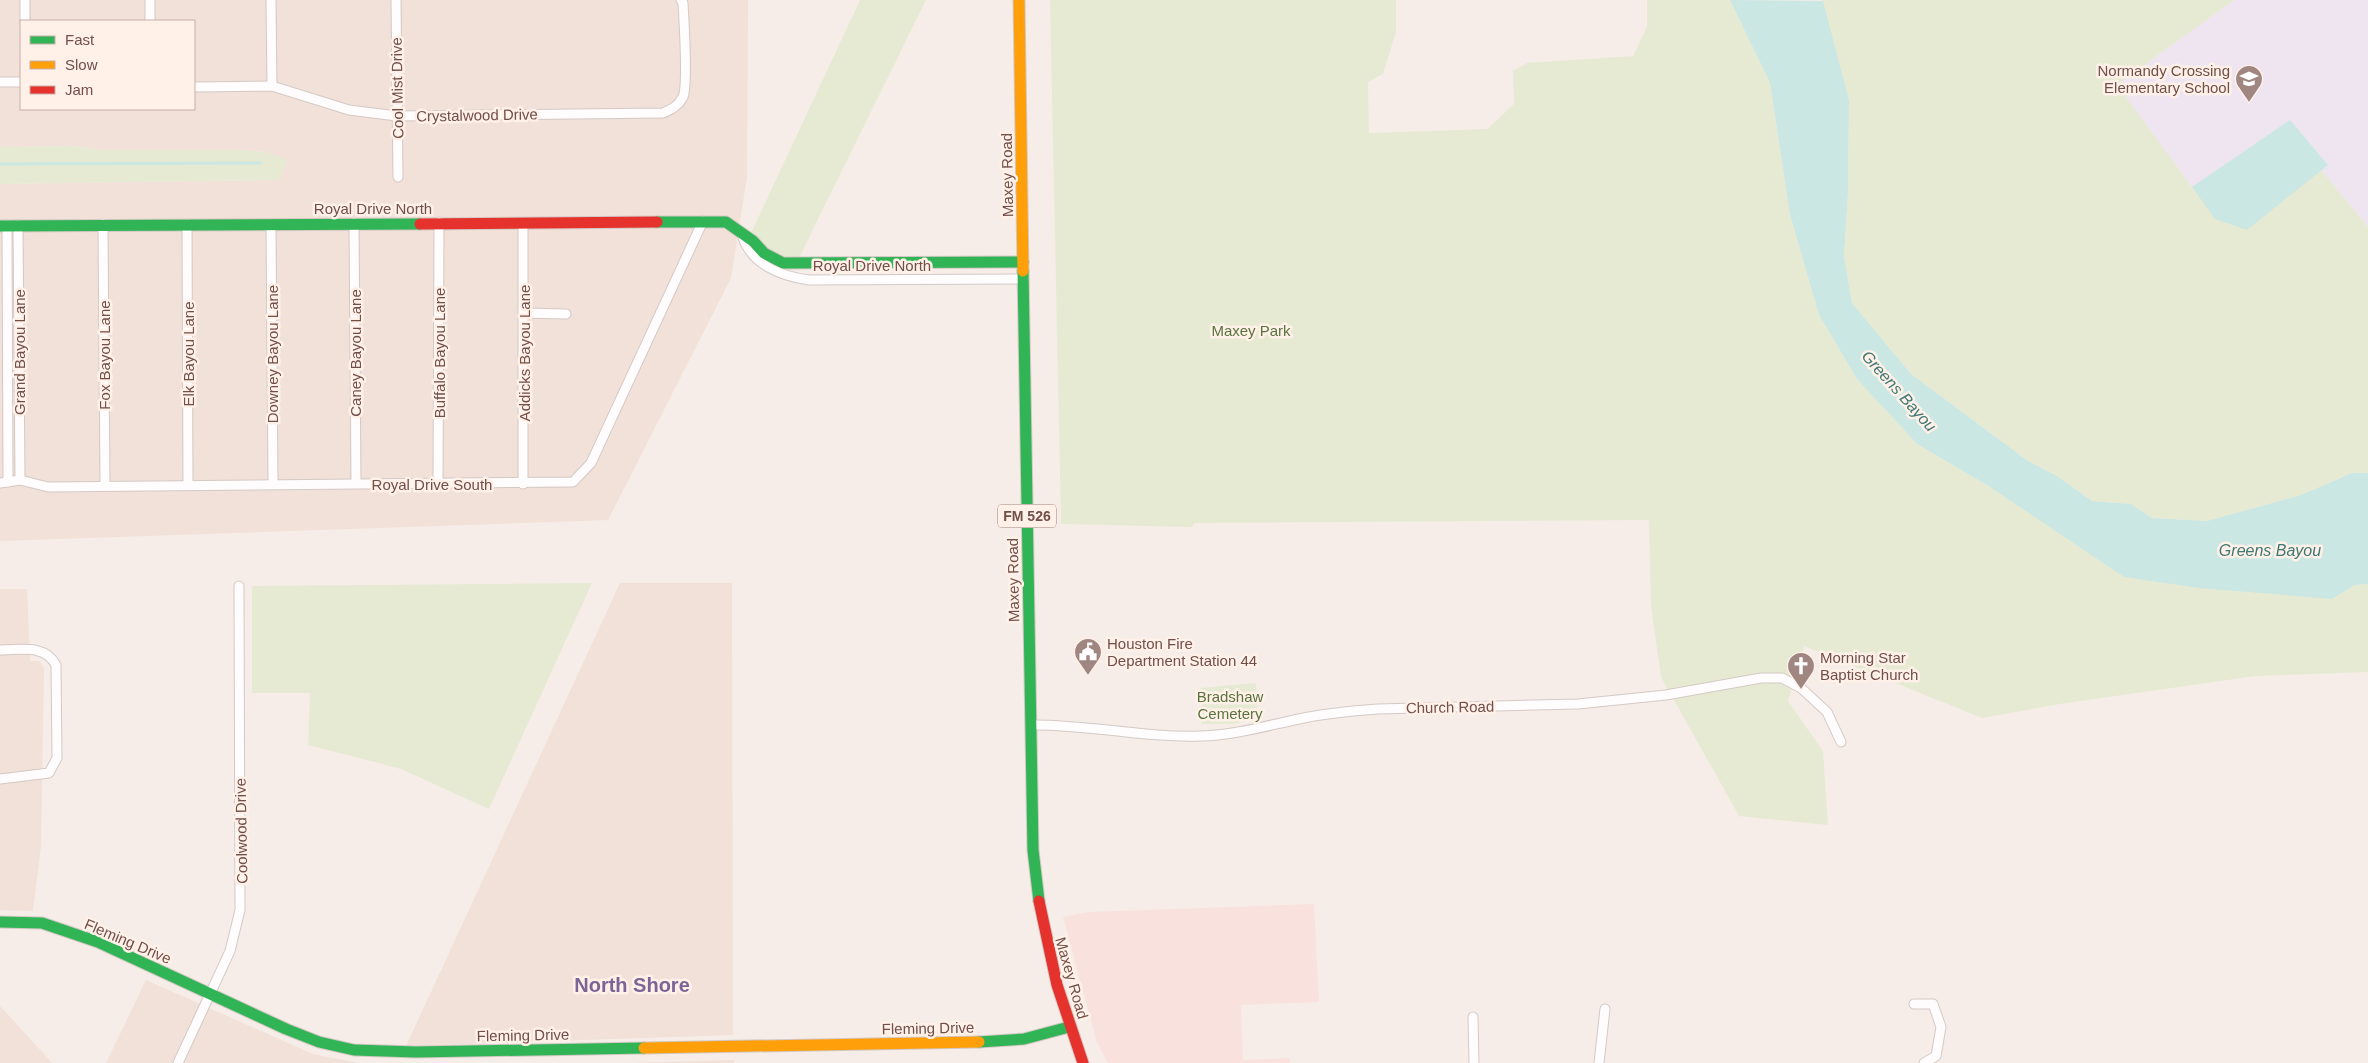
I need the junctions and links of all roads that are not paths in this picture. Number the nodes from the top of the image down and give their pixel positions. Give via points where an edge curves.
1 (25, 0) edge
2 (150, 0) edge
3 (272, 0) edge
4 (396, 0) edge
5 (681, 0) edge
6 (1019, 0) edge
7 (25, 20) edge
8 (150, 20) edge
9 (0, 82) edge
10 (20, 82) edge
11 (195, 86) edge
12 (272, 86) junction
13 (397, 116) junction
14 (398, 177) dead end
15 (703, 221) junction
16 (439, 222) junction
17 (354, 223) junction
18 (523, 223) junction
19 (104, 224) junction
20 (187, 224) junction
21 (271, 224) junction
22 (8, 225) edge
23 (742, 234) junction
24 (1023, 262) junction
25 (910, 263) junction
26 (1024, 278) junction
27 (910, 279) junction
28 (524, 313) junction
29 (566, 314) dead end
30 (8, 355) junction
31 (19, 356) junction
32 (8, 414) junction
33 (19, 414) junction
34 (20, 480) junction
35 (4, 483) edge
36 (356, 483) junction
37 (438, 483) junction
38 (188, 484) junction
39 (273, 484) junction
40 (523, 484) junction
41 (105, 486) junction
42 (239, 586) dead end
43 (0, 650) edge
44 (1030, 725) junction
45 (1841, 742) dead end
46 (0, 779) edge
47 (0, 922) edge
48 (210, 994) junction
49 (1914, 1004) dead end
50 (1605, 1009) dead end
51 (1473, 1017) dead end
52 (1069, 1027) junction
53 (178, 1063) edge
54 (1083, 1063) edge
55 (1474, 1063) edge
56 (1599, 1063) edge
57 (1924, 1063) edge

1 - 7 street
2 - 8 street
3 - 12 street
4 - 13 street, Cool Mist Drive
5 - 13 street, Crystalwood Drive via 684,95 675,108 663,114
6 - 24 street, Maxey Road / FM 526
9 - 10 street
11 - 12 street, Crystalwood Drive
12 - 13 street, Crystalwood Drive via 349,110
13 - 14 street, Cool Mist Drive
15 - 18 street, Royal Drive North
15 - 23 street, Royal Drive North via 726,222
15 - 40 street, Royal Drive South via 590,464 573,482
16 - 17 street, Royal Drive North
16 - 18 street, Royal Drive North
16 - 37 street, Buffalo Bayou Lane
17 - 21 street, Royal Drive North
17 - 36 street, Caney Bayou Lane
18 - 28 street, Addicks Bayou Lane
19 - 20 street, Royal Drive North
19 - 22 street, Royal Drive North
19 - 41 street, Fox Bayou Lane
20 - 21 street, Royal Drive North
20 - 38 street, Elk Bayou Lane
21 - 39 street, Downey Bayou Lane
22 - 30 street, Grand Bayou Lane
22 - 31 street, Grand Bayou Lane
23 - 25 street, Royal Drive North via 773,259 783,263
23 - 27 street, Royal Drive North via 745,246 763,264 790,278
24 - 25 street, Royal Drive North
24 - 26 street, Maxey Road / FM 526
25 - 27 street
26 - 27 street, Royal Drive North
26 - 44 street, Maxey Road / FM 526
28 - 29 street
28 - 40 street, Addicks Bayou Lane
30 - 31 street
30 - 32 street, Grand Bayou Lane
31 - 33 street, Grand Bayou Lane
32 - 33 street
32 - 35 street, Grand Bayou Lane
33 - 34 street, Grand Bayou Lane
34 - 35 street, Royal Drive South
34 - 41 street, Royal Drive South via 48,487
36 - 37 street, Royal Drive South
36 - 39 street, Royal Drive South
37 - 40 street, Royal Drive South
38 - 39 street, Royal Drive South
38 - 41 street, Royal Drive South
42 - 48 street, Coolwood Drive via 241,901 230,951
43 - 46 street via 41,650 51,656 56,665 58,758 49,773
44 - 45 street, Church Road via 1203,736 1346,712 1578,704 1666,695 1761,678 1782,678 1801,688 1827,712
44 - 52 street, Maxey Road / FM 526 via 1034,877 1043,932
47 - 48 street, Fleming Drive via 42,923 98,942
48 - 52 street, Fleming Drive via 319,1042 382,1052 994,1042 1024,1039
48 - 53 street, Coolwood Drive
49 - 57 street via 1933,1004 1941,1027 1936,1056
50 - 56 street
51 - 55 street
52 - 54 street, Maxey Road / FM 526

